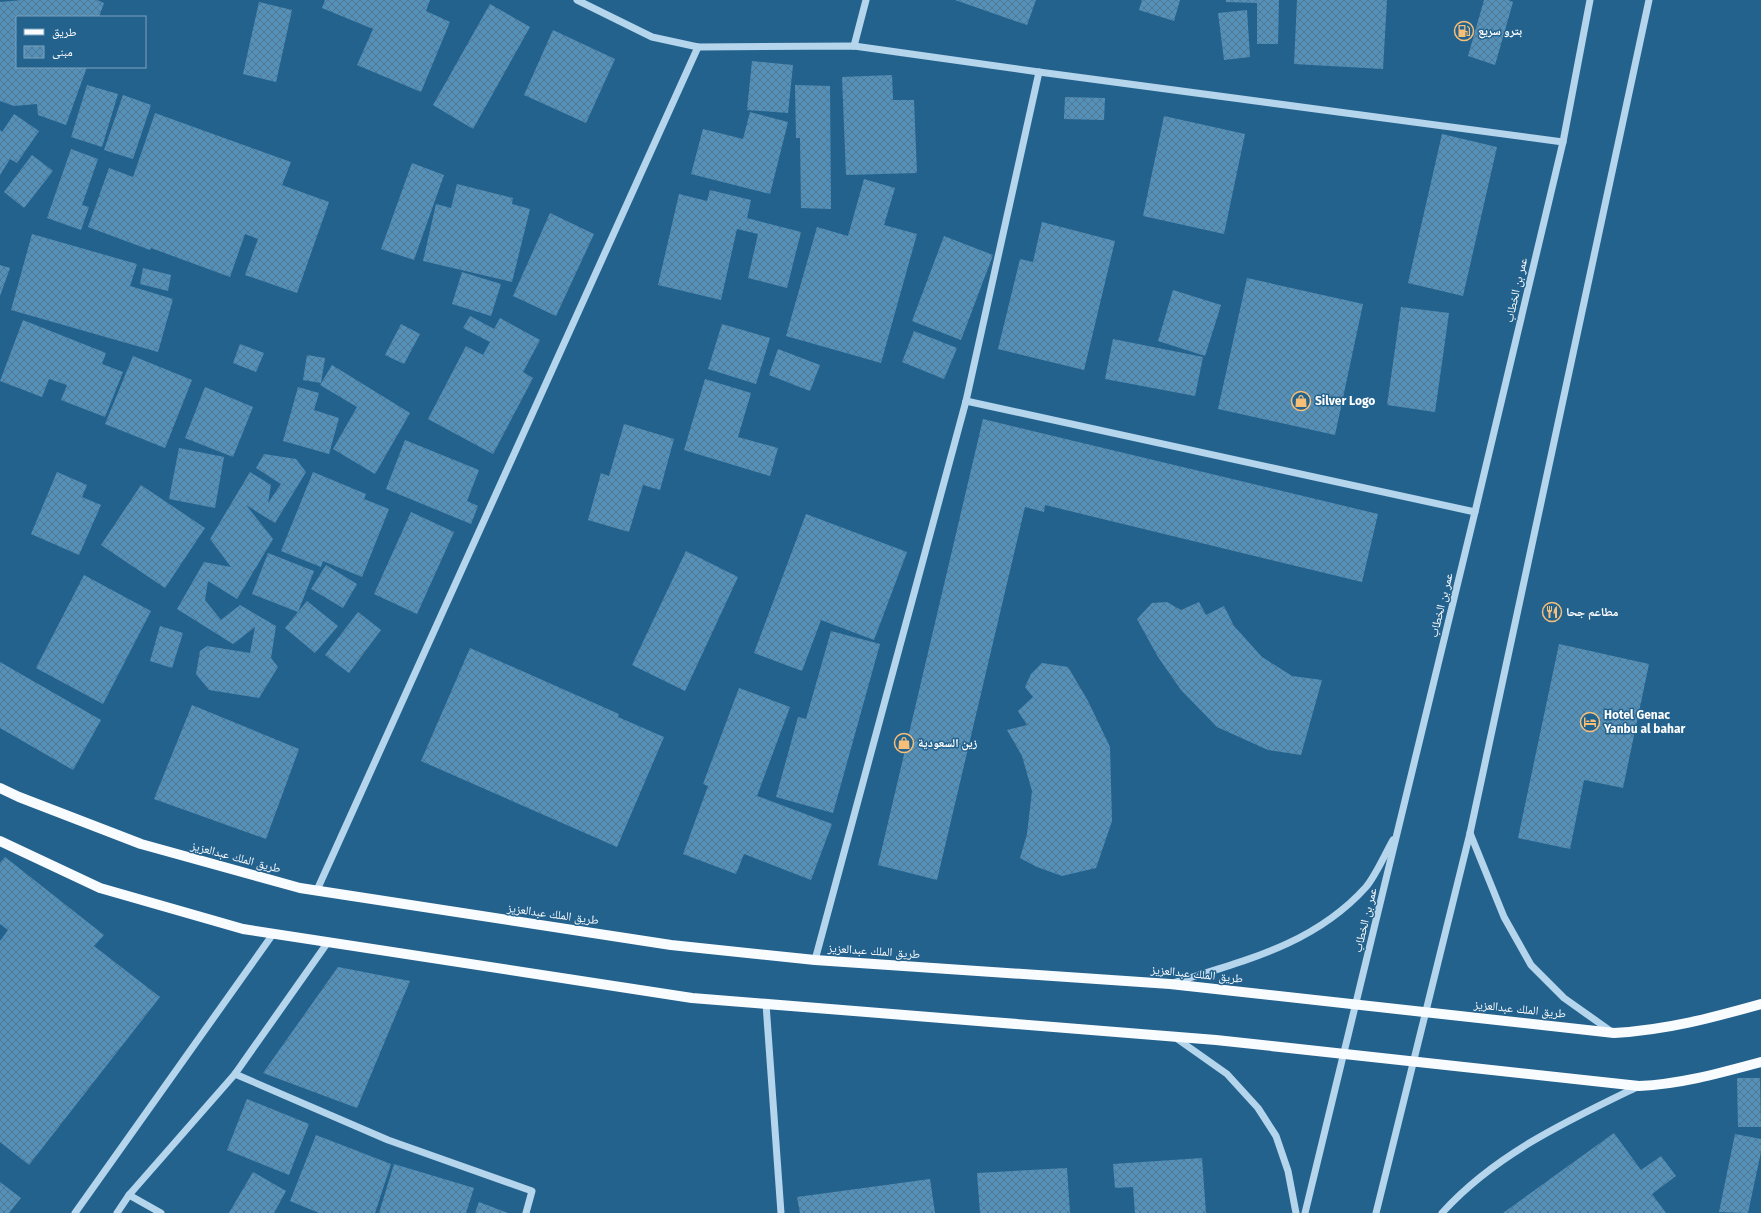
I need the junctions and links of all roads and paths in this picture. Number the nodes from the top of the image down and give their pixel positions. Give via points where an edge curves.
1 (577, 0) edge
2 (866, 0) edge
3 (1590, 0) edge
4 (1649, 0) edge
5 (854, 46) junction
6 (698, 47) junction
7 (1039, 72) junction
8 (1563, 142) junction
9 (966, 401) junction
10 (1475, 512) junction
11 (0, 788) edge
12 (1398, 831) junction
13 (1470, 833) junction
14 (0, 841) edge
15 (318, 890) junction
16 (273, 934) junction
17 (328, 942) junction
18 (815, 960) junction
19 (1170, 984) junction
20 (766, 1004) junction
21 (1356, 1004) junction
22 (1761, 1004) edge
23 (1426, 1012) junction
24 (1614, 1033) junction
25 (1175, 1036) junction
26 (1343, 1054) junction
27 (1414, 1061) junction
28 (1761, 1062) edge
29 (235, 1074) junction
30 (1639, 1086) junction
31 (128, 1195) junction
32 (75, 1213) edge
33 (117, 1213) edge
34 (160, 1213) edge
35 (526, 1213) edge
36 (781, 1213) edge
37 (1296, 1213) edge
38 (1305, 1213) edge
39 (1376, 1213) edge
40 (1442, 1213) edge

1 - 6 street via 652,37
2 - 5 street
3 - 8 street, عمر بن الخطاب
4 - 13 street
5 - 6 street
5 - 7 street
6 - 15 street
7 - 8 street
7 - 9 street
8 - 10 street, عمر بن الخطاب
9 - 10 street
9 - 18 street
10 - 12 street, عمر بن الخطاب
11 - 15 main road, طريق الملك عبدالعزيز via 141,844 300,888
12 - 19 street via 1367,886 1344,909 1310,933 1268,953
12 - 21 street, عمر بن الخطاب
13 - 23 street
13 - 24 street via 1504,917 1531,965 1564,998
14 - 16 main road via 100,888 243,929
15 - 18 main road, طريق الملك عبدالعزيز via 671,945
16 - 17 main road
16 - 32 street
17 - 20 main road via 692,998
17 - 29 street
18 - 19 main road, طريق الملك عبدالعزيز
19 - 21 main road, طريق الملك عبدالعزيز
20 - 25 main road
20 - 36 street
21 - 23 main road, طريق الملك عبدالعزيز
21 - 26 street, عمر بن الخطاب
22 - 24 main road, طريق الملك عبدالعزيز via 1708,1019 1648,1031
23 - 24 main road, طريق الملك عبدالعزيز
23 - 27 street
25 - 26 main road
25 - 37 street via 1226,1074 1258,1108 1276,1136 1288,1171
26 - 27 main road
26 - 38 street, عمر بن الخطاب
27 - 30 main road
27 - 39 street
28 - 30 main road via 1694,1080
29 - 31 street
29 - 35 street via 388,1140 532,1191
30 - 40 street via 1562,1125 1503,1161 1476,1181
31 - 33 street
31 - 34 street

